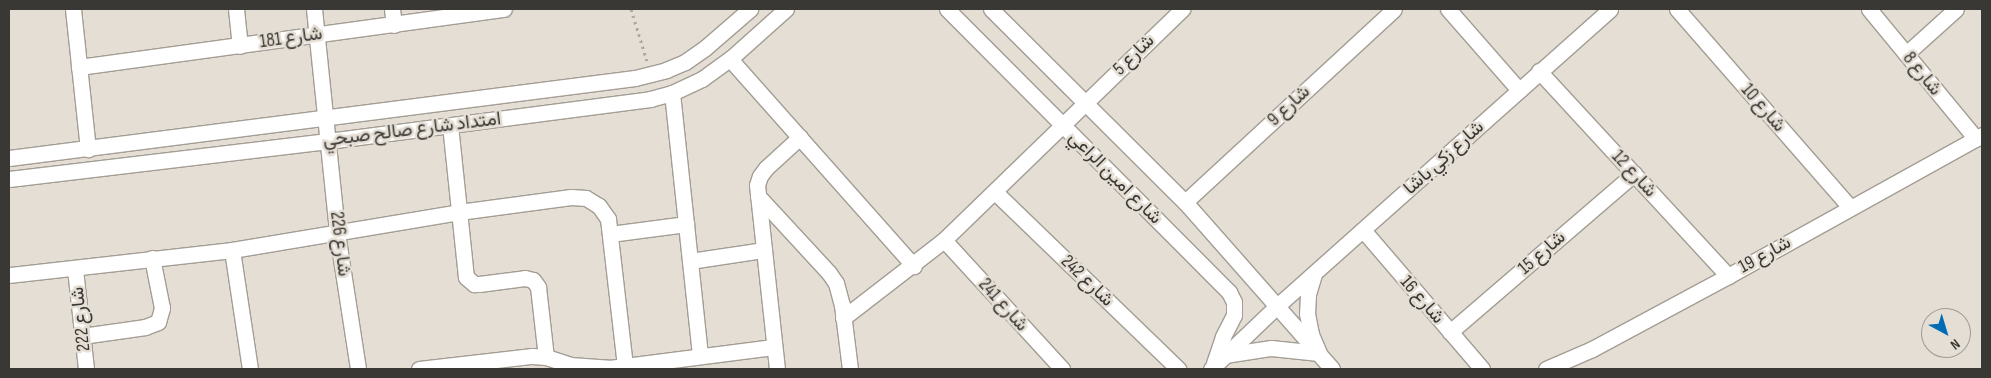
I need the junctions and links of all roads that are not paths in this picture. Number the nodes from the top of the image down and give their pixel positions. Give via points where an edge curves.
1 (73, 9) edge
2 (236, 9) edge
3 (314, 9) edge
4 (392, 9) edge
5 (504, 9) edge
6 (750, 9) edge
7 (786, 9) edge
8 (947, 9) edge
9 (991, 9) edge
10 (1394, 9) edge
11 (1448, 9) edge
12 (1677, 9) edge
13 (1869, 9) edge
14 (1956, 9) edge
15 (1176, 11) edge
16 (1599, 12) edge
17 (394, 25) junction
18 (317, 33) junction
19 (240, 46) junction
20 (1906, 54) junction
21 (730, 58) junction
22 (79, 66) junction
23 (1539, 71) junction
24 (1519, 90) junction
25 (672, 93) junction
26 (1085, 102) junction
27 (326, 118) junction
28 (1062, 124) junction
29 (450, 125) junction
30 (1979, 137) edge
31 (800, 138) junction
32 (328, 141) junction
33 (88, 149) junction
34 (9, 158) edge
35 (1634, 174) junction
36 (9, 179) edge
37 (995, 192) junction
38 (758, 196) junction
39 (1184, 202) junction
40 (1850, 207) junction
41 (460, 212) junction
42 (686, 224) junction
43 (1363, 230) junction
44 (337, 233) junction
45 (610, 234) junction
46 (944, 240) junction
47 (232, 250) junction
48 (764, 250) junction
49 (152, 258) junction
50 (690, 261) junction
51 (914, 266) junction
52 (75, 269) junction
53 (1314, 274) junction
54 (9, 275) edge
55 (1728, 276) junction
56 (1277, 306) junction
57 (843, 318) junction
58 (1450, 332) junction
59 (82, 336) junction
60 (774, 347) junction
61 (1319, 353) junction
62 (700, 356) junction
63 (546, 357) junction
64 (1216, 363) edge
65 (625, 366) junction
66 (642, 366) edge
67 (570, 367) edge
68 (86, 369) edge
69 (250, 369) edge
70 (358, 369) edge
71 (419, 369) edge
72 (777, 369) edge
73 (850, 369) edge
74 (1062, 369) edge
75 (1178, 369) edge
76 (1332, 369) edge
77 (1482, 369) edge
78 (1546, 369) edge

1 - 22 street
2 - 19 street
3 - 18 street, شارع 226
4 - 17 street
5 - 17 street, شارع 181
6 - 27 street, امتداد شارع صالح صبحي via 685,62 652,74
7 - 21 street, امتداد شارع صالح صبحي
8 - 28 street, شارع امين الراعي
9 - 26 street, شارع امين الراعي
10 - 39 street, شارع 9
11 - 24 street
12 - 40 street, شارع 10
13 - 20 street, شارع 8
14 - 20 street
15 - 26 street, شارع 5
16 - 23 street, شارع زكي باشا
17 - 18 street, شارع 181
18 - 19 street, شارع 181
18 - 27 street, شارع 226
19 - 22 street, شارع 181
20 - 30 street, شارع 8
21 - 25 street, امتداد شارع صالح صبحي via 702,79
21 - 31 street
22 - 33 street
23 - 24 street, شارع زكي باشا
23 - 35 street, شارع 12
24 - 43 street, شارع زكي باشا
25 - 29 street, امتداد شارع صالح صبحي via 650,99
25 - 42 street
26 - 28 street, شارع 5
26 - 39 street, شارع امين الراعي
27 - 32 street, شارع 226
27 - 33 street, امتداد شارع صالح صبحي
28 - 37 street, شارع 5
28 - 64 street, شارع امين الراعي via 1232,297 1234,315 1223,337
29 - 32 street, امتداد شارع صالح صبحي
29 - 41 street
30 - 40 street, شارع 19
31 - 38 street via 760,176
31 - 51 street
32 - 36 street, امتداد شارع صالح صبحي
32 - 44 street, شارع 226
33 - 34 street, امتداد شارع صالح صبحي
35 - 55 street, شارع 12
35 - 58 street, شارع 15
37 - 46 street, شارع 5
37 - 75 street, شارع 242
38 - 48 street
38 - 57 street via 829,273 840,294
39 - 56 street, شارع امين الراعي
40 - 55 street, شارع 19
41 - 44 street
41 - 45 street via 571,197 586,198 599,206 608,218
41 - 63 street via 465,272 469,281 479,284 529,278 536,283
42 - 45 street
42 - 50 street
43 - 53 street, شارع زكي باشا
43 - 58 street, شارع 16
44 - 47 street
44 - 70 street, شارع 226
45 - 65 street
46 - 51 street, شارع 5
46 - 74 street, شارع 241
47 - 49 street
47 - 69 street
48 - 50 street
48 - 60 street
49 - 52 street
49 - 59 street via 162,308 158,322 145,327
50 - 62 street
51 - 57 street, شارع 5
52 - 54 street
52 - 59 street, شارع 222
53 - 56 street, شارع زكي باشا
53 - 61 street via 1307,314
55 - 78 street, شارع 19 via 1592,349
56 - 61 street, شارع امين الراعي
56 - 64 street, شارع زكي باشا
57 - 73 street
58 - 77 street, شارع 16
59 - 68 street, شارع 222
60 - 62 street
60 - 72 street
61 - 64 street via 1271,348
61 - 76 street, شارع امين الراعي
62 - 66 street
63 - 67 street
63 - 71 street
65 - 66 street
65 - 67 street

